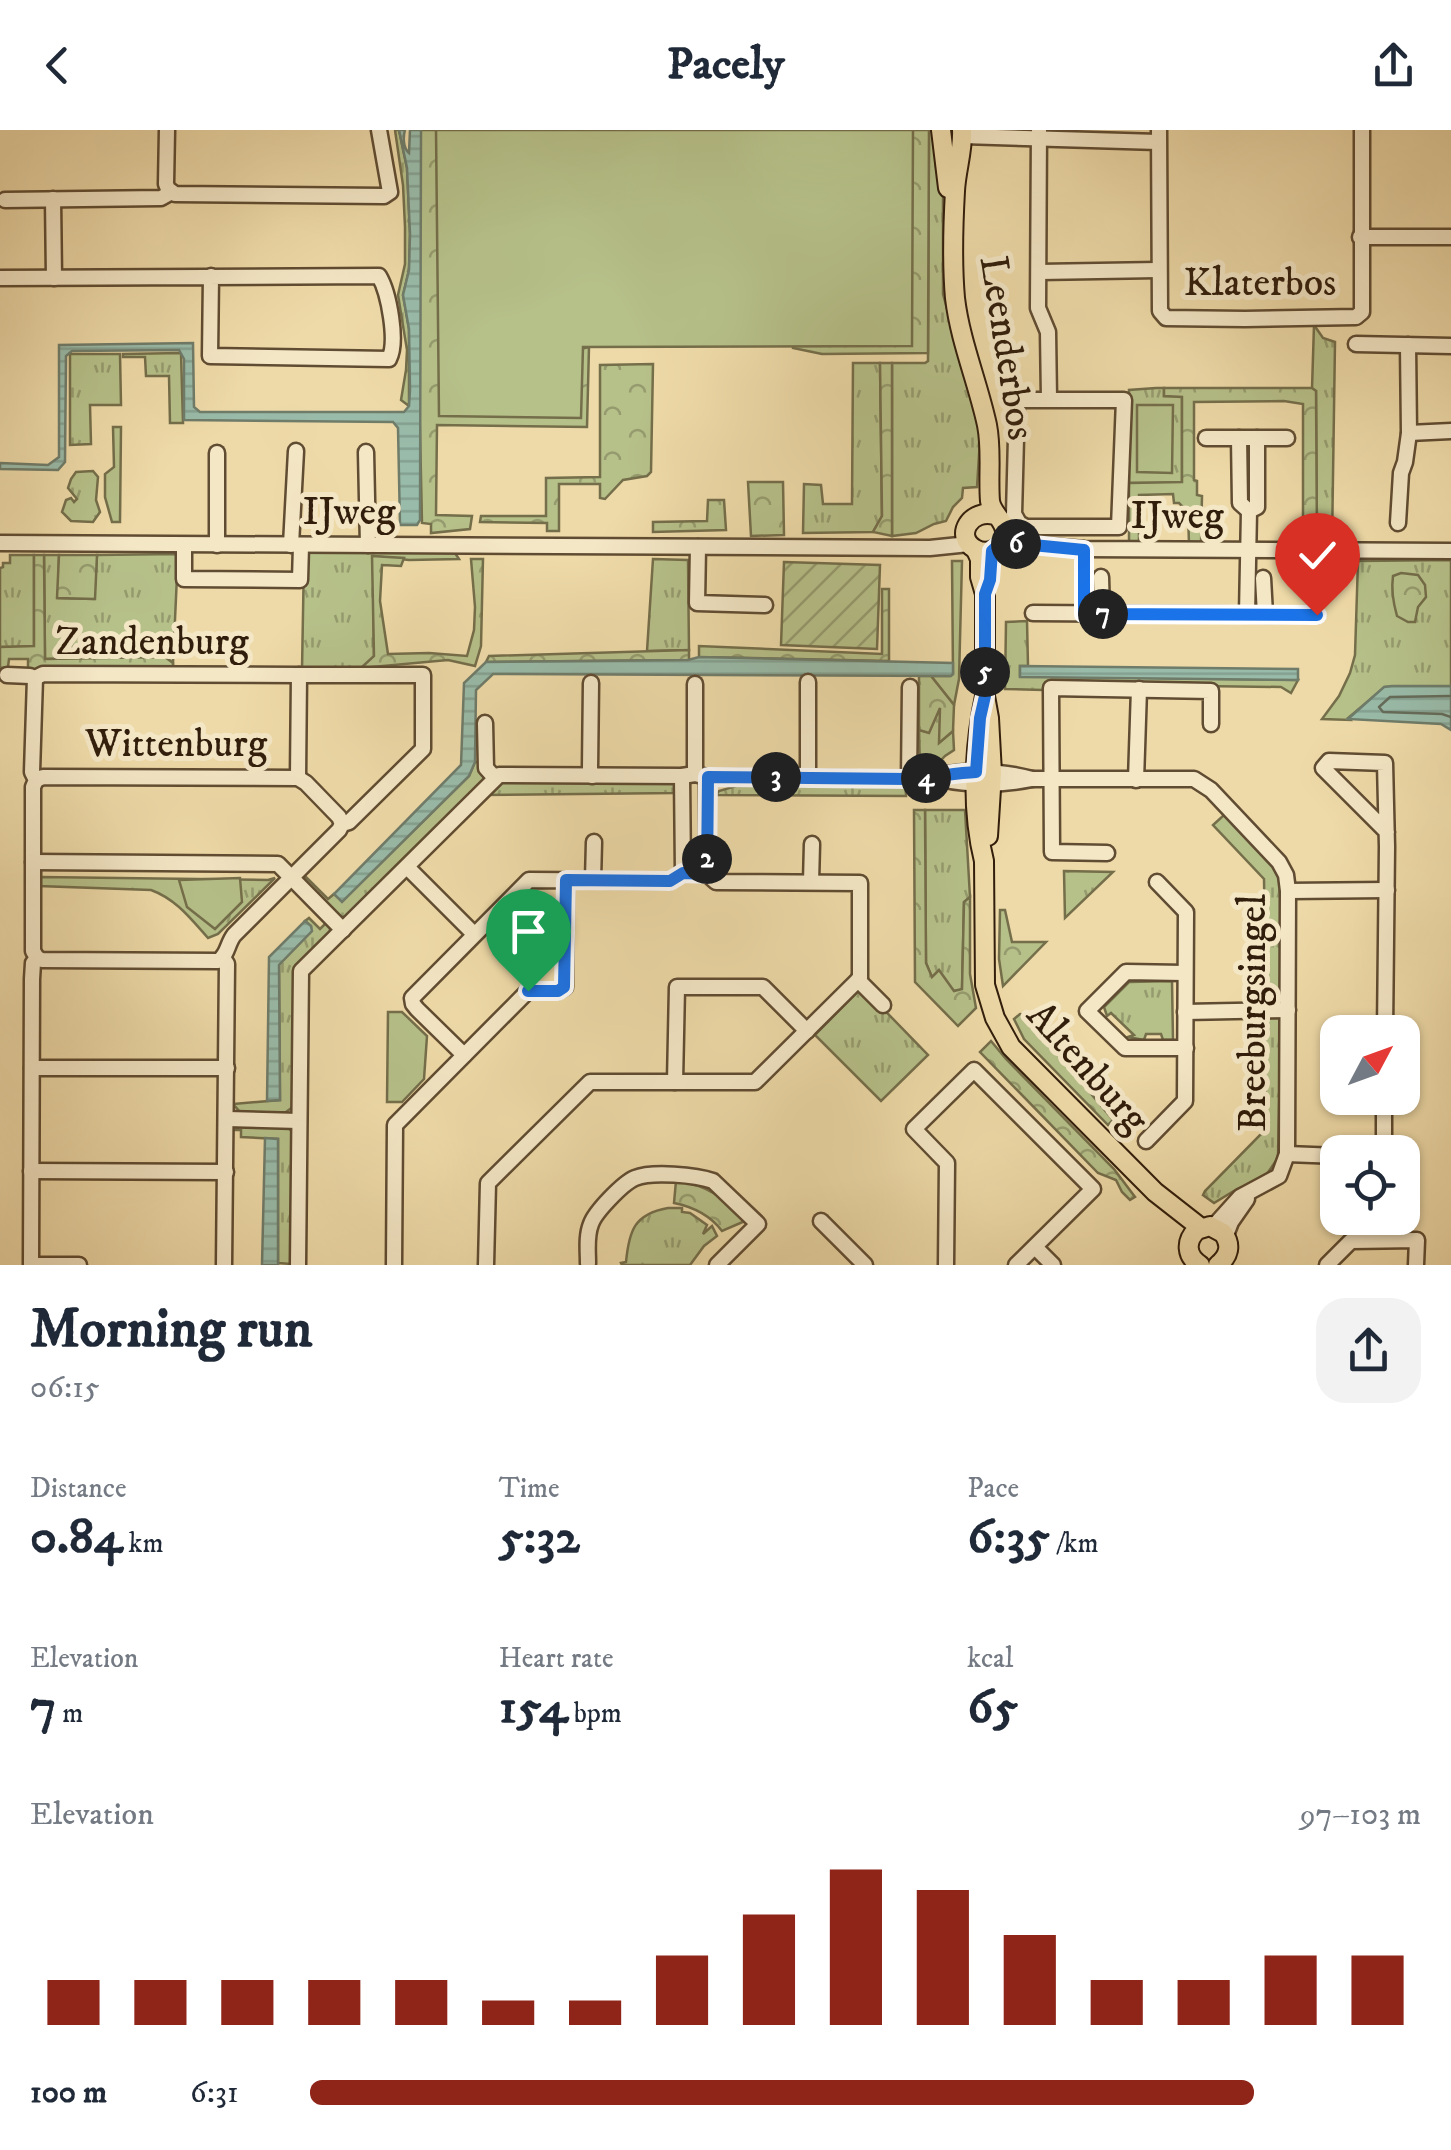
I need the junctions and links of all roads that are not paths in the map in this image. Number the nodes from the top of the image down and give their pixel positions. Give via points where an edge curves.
1 (167, 130) edge
2 (379, 130) edge
3 (1362, 130) edge
4 (1039, 133) edge
5 (1158, 136) edge
6 (942, 139) edge
7 (962, 139) edge
8 (170, 192) junction
9 (53, 199) junction
10 (5, 200) dead end
11 (1360, 236) junction
12 (1451, 236) edge
13 (1158, 270) junction
14 (1040, 272) junction
15 (211, 276) junction
16 (0, 278) edge
17 (54, 278) junction
18 (1356, 344) dead end
19 (1408, 344) junction
20 (1451, 346) edge
21 (1049, 399) junction
22 (1451, 432) edge
23 (1409, 433) junction
24 (1206, 438) dead end
25 (1240, 438) junction
26 (1257, 438) junction
27 (1287, 438) dead end
28 (296, 451) dead end
29 (217, 452) dead end
30 (366, 452) dead end
31 (1249, 511) junction
32 (1398, 523) dead end
33 (985, 534) junction
34 (0, 543) edge
35 (184, 545) junction
36 (216, 545) junction
37 (296, 545) junction
38 (368, 545) junction
39 (698, 547) junction
40 (1084, 550) junction
41 (1249, 550) junction
42 (1451, 551) edge
43 (1101, 577) dead end
44 (1263, 578) dead end
45 (765, 604) dead end
46 (1033, 613) dead end
47 (1084, 614) junction
48 (1102, 614) junction
49 (1247, 614) junction
50 (1264, 614) junction
51 (1317, 615) dead end
52 (299, 675) junction
53 (7, 676) dead end
54 (35, 678) junction
55 (808, 682) dead end
56 (591, 683) dead end
57 (695, 684) dead end
58 (910, 687) dead end
59 (1139, 689) junction
60 (485, 722) dead end
61 (1211, 724) dead end
62 (592, 776) junction
63 (695, 776) junction
64 (808, 777) junction
65 (298, 778) junction
66 (495, 778) junction
67 (984, 778) junction
68 (908, 779) junction
69 (1050, 779) junction
70 (36, 780) junction
71 (1136, 780) junction
72 (342, 824) junction
73 (1387, 832) junction
74 (594, 842) dead end
75 (812, 844) dead end
76 (1107, 852) dead end
77 (33, 862) junction
78 (406, 867) junction
79 (683, 873) junction
80 (707, 874) junction
81 (292, 878) junction
82 (566, 880) junction
83 (592, 880) junction
84 (811, 882) junction
85 (1158, 882) dead end
86 (1387, 890) junction
87 (1288, 891) junction
88 (343, 930) junction
89 (474, 934) junction
90 (37, 958) junction
91 (223, 958) junction
92 (1184, 973) junction
93 (858, 980) junction
94 (883, 1005) dead end
95 (1288, 1010) junction
96 (1185, 1012) junction
97 (1385, 1015) edge
98 (807, 1031) junction
99 (1186, 1048) junction
100 (464, 1055) junction
101 (32, 1068) junction
102 (227, 1068) junction
103 (676, 1082) junction
104 (227, 1119) junction
105 (299, 1121) junction
106 (1146, 1141) dead end
107 (1287, 1154) junction
108 (1320, 1155) edge
109 (32, 1171) junction
110 (226, 1172) junction
111 (821, 1221) dead end
112 (1382, 1235) edge
113 (1382, 1239) junction
114 (1200, 1245) edge
115 (1035, 1247) junction
116 (847, 1258) edge
117 (1226, 1262) edge
118 (588, 1263) edge
119 (78, 1265) edge
120 (224, 1265) edge
121 (298, 1265) edge
122 (394, 1265) edge
123 (486, 1265) edge
124 (718, 1265) edge
125 (865, 1265) edge
126 (946, 1265) edge
127 (1016, 1265) edge
128 (1053, 1265) edge
129 (1327, 1265) edge
130 (1416, 1265) edge

1 - 8 street
2 - 8 street via 390,192 384,196
3 - 11 street, Klaterbos
4 - 5 street
4 - 7 street
4 - 14 street
5 - 13 street, Klaterbos
6 - 7 main road via 952,154
6 - 33 main road, Leenderbos via 949,291 983,440
7 - 33 main road, Leenderbos via 955,295 988,428
8 - 9 street via 160,198
9 - 10 street
9 - 17 street
11 - 12 street
11 - 13 street, Klaterbos via 1362,312 1356,316 1166,318
13 - 14 street
14 - 21 street
15 - 15 street via 379,276 394,350 389,359 210,356
15 - 17 street
16 - 17 street
18 - 19 street
19 - 20 street
19 - 23 street
21 - 21 street via 1124,400 1119,527 1018,523 1018,400
22 - 23 street
23 - 32 street
24 - 25 street, IJweg
25 - 26 street, IJweg
25 - 31 street, IJweg via 1240,503
26 - 27 street, IJweg
26 - 31 street, IJweg via 1256,506
28 - 37 street
29 - 36 street
30 - 38 street
31 - 41 street, IJweg
33 - 39 street, IJweg via 958,533 918,546
33 - 40 street, IJweg
33 - 67 main road, Altenburg via 990,580
34 - 35 street, IJweg
35 - 36 street, IJweg
35 - 37 street via 184,580 300,580
36 - 37 street, IJweg
37 - 38 street, IJweg
38 - 39 street, IJweg
39 - 45 street via 698,603
40 - 41 street, IJweg
40 - 47 street
41 - 42 street, IJweg
41 - 49 street
43 - 48 street
44 - 50 street
46 - 47 street
47 - 48 street
48 - 49 street
49 - 50 street
50 - 51 street
52 - 54 street, Zandenburg
52 - 65 street
52 - 72 street, Zandenburg via 423,675 423,749
53 - 54 street, Zandenburg
54 - 70 street
55 - 64 street
56 - 62 street
57 - 63 street
58 - 68 street
59 - 61 street via 1211,692
59 - 69 street via 1052,688
59 - 71 street
60 - 66 street via 486,768
62 - 63 street, Breeburgsingel
62 - 66 street, Breeburgsingel
63 - 64 street, Breeburgsingel
63 - 79 street
63 - 80 street
64 - 68 street, Breeburgsingel
65 - 70 street, Wittenburg
65 - 72 street, Wittenburg
66 - 78 street
67 - 68 street, Breeburgsingel via 960,772
67 - 69 street, Breeburgsingel via 1008,784
67 - 114 main road, Altenburg via 985,986 994,1018 1012,1047
69 - 71 street, Breeburgsingel
69 - 76 street via 1052,852
70 - 77 street
71 - 87 street, Breeburgsingel via 1203,784 1279,862
72 - 81 street
73 - 73 street via 1385,763 1329,761 1323,768
73 - 86 street
74 - 83 street
75 - 84 street
77 - 81 street via 278,864
77 - 90 street
78 - 88 street
78 - 89 street
79 - 80 street
79 - 83 street via 670,881
80 - 84 street via 716,882
81 - 88 street
81 - 91 street via 234,935
82 - 83 street
82 - 89 street via 529,880
82 - 100 street via 564,987 528,991
84 - 93 street via 860,883
85 - 92 street via 1186,912
86 - 87 street
86 - 97 street
87 - 95 street, Breeburgsingel
88 - 105 street via 299,976
89 - 100 street via 412,1000
90 - 91 street
90 - 101 street
91 - 102 street
92 - 96 street
92 - 99 street via 1126,972 1087,1012 1125,1048
93 - 94 street
93 - 98 street
95 - 96 street
95 - 107 street, Breeburgsingel
96 - 99 street
98 - 103 street via 754,1082
98 - 103 street via 763,987 677,986
99 - 106 street via 1185,1101
100 - 122 street via 395,1125
101 - 102 street
101 - 109 street
102 - 104 street
103 - 123 street via 590,1082 540,1130 488,1184
104 - 105 street
104 - 110 street
105 - 121 street
107 - 108 street
107 - 114 street, Breeburgsingel via 1279,1176 1254,1190
109 - 110 street
109 - 119 street via 31,1265
110 - 120 street
111 - 116 street
112 - 113 street
113 - 129 street via 1351,1241
113 - 130 street via 1416,1240
114 - 117 main road via 1229,1245
115 - 126 street via 1093,1189 974,1070 914,1129 947,1163
115 - 127 street
115 - 128 street
116 - 125 street
118 - 124 street via 597,1213 636,1178 674,1175 713,1181 758,1224

